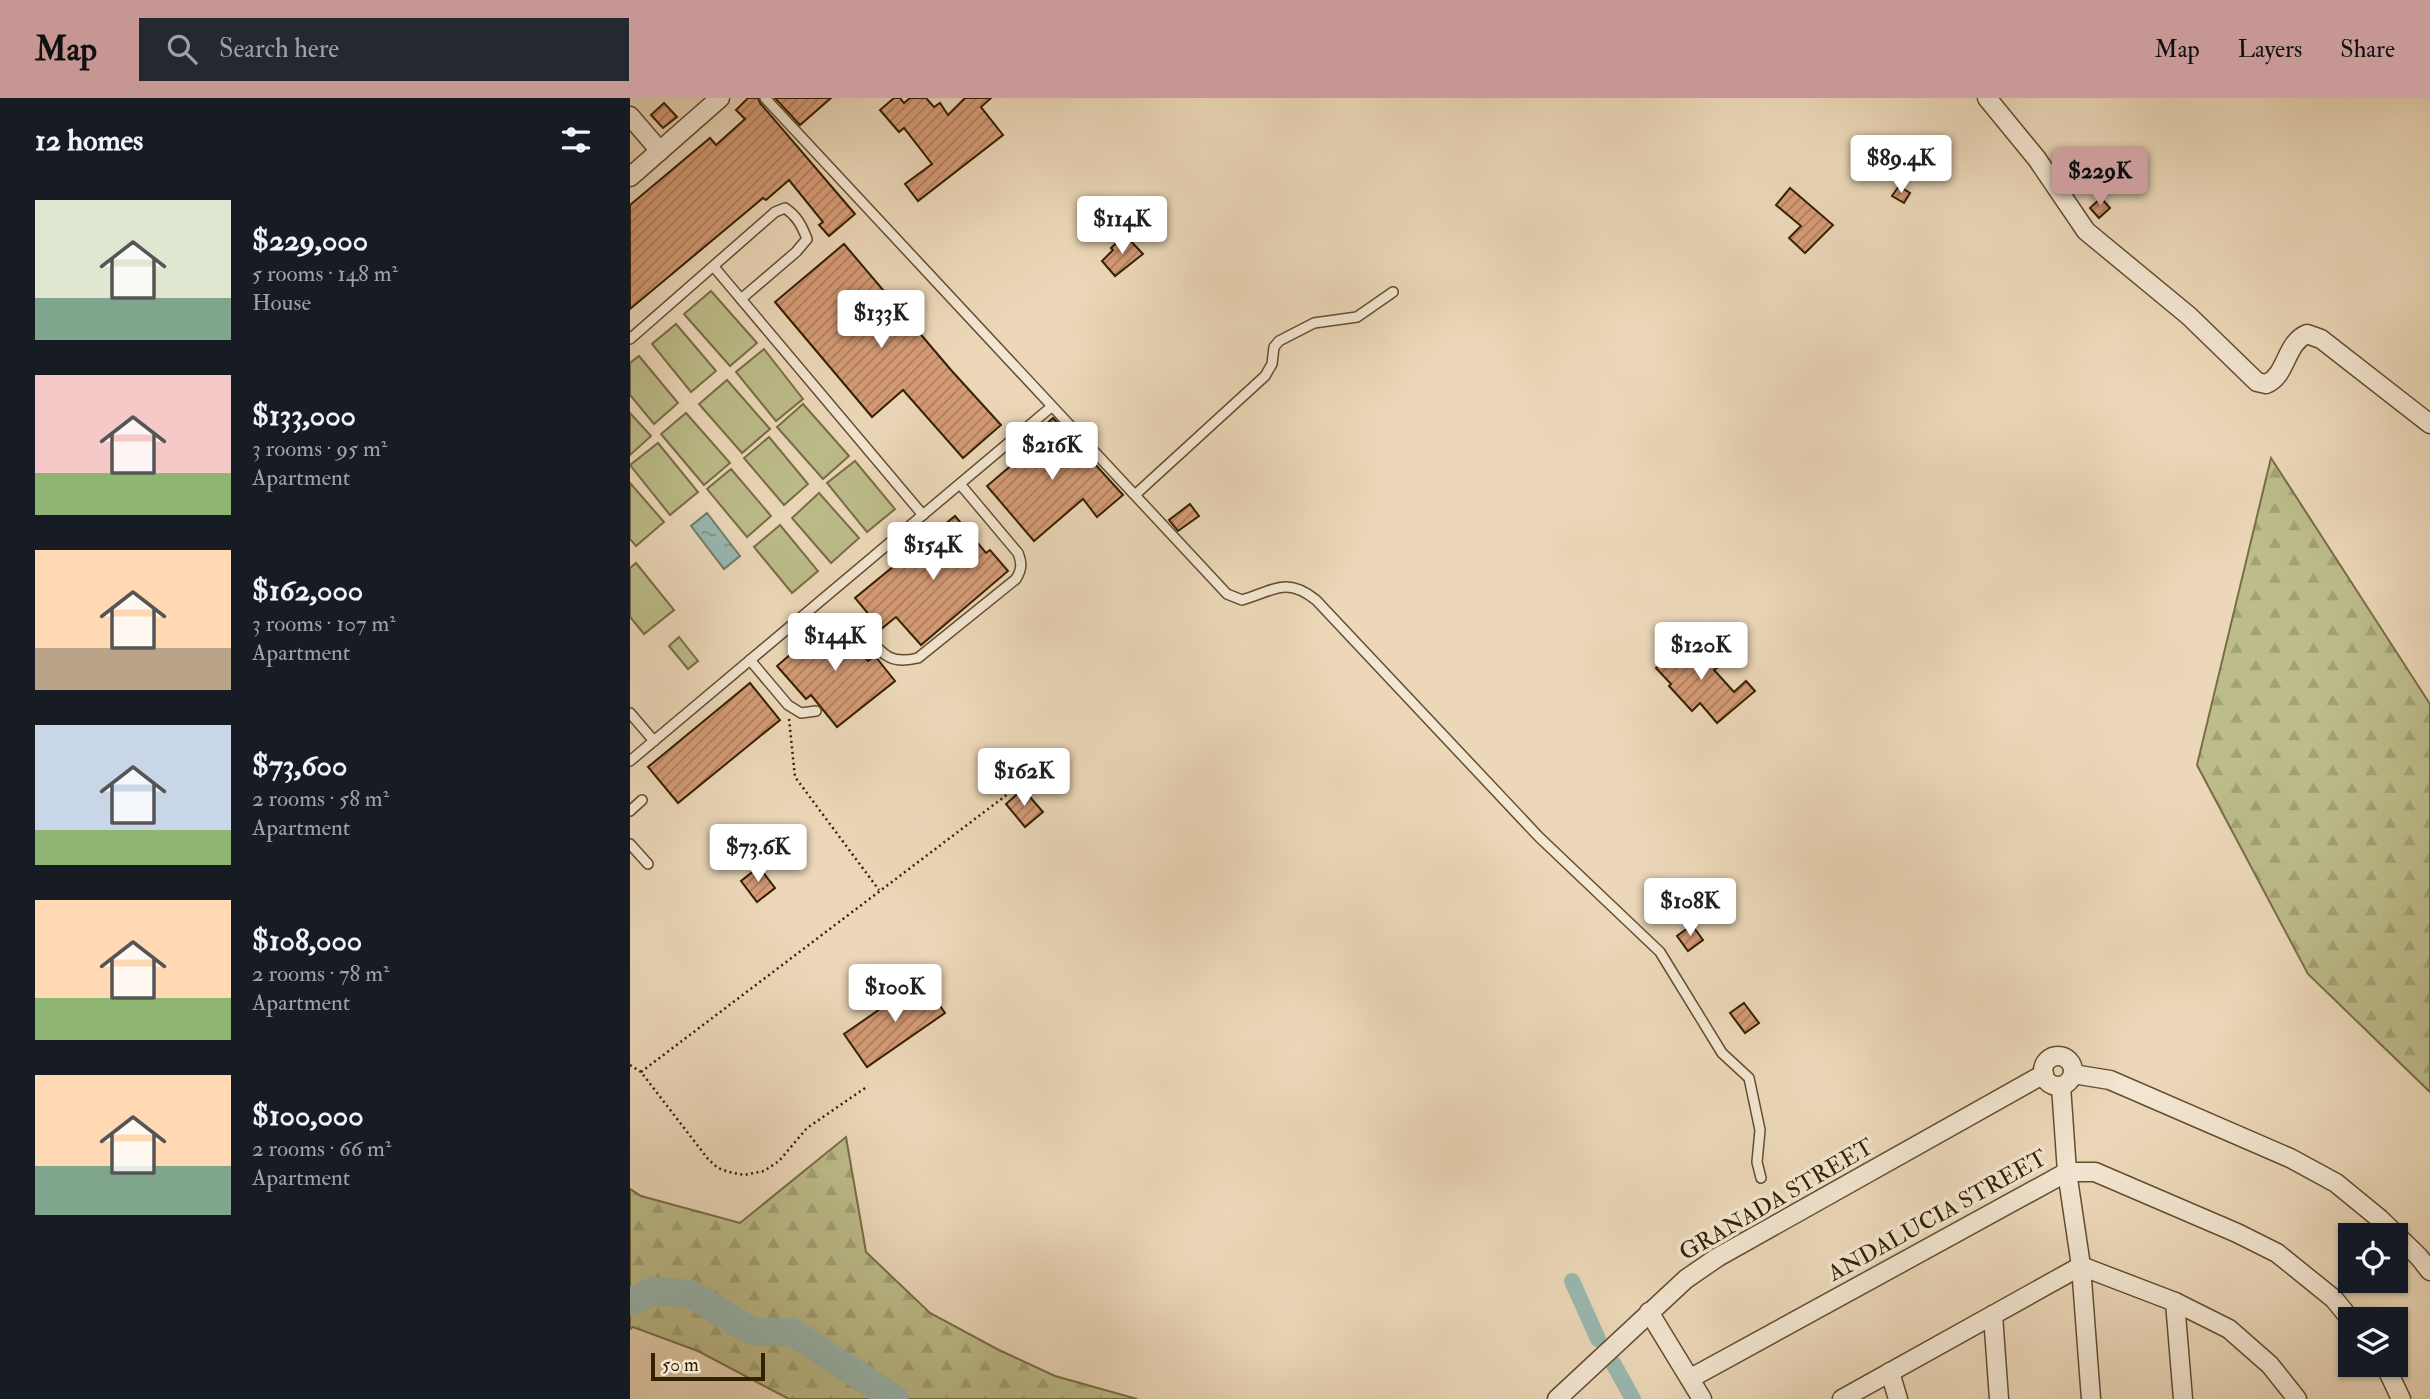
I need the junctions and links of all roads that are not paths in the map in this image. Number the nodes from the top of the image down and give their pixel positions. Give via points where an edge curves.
1 (765, 98) edge
2 (1987, 98) edge
3 (712, 101) edge
4 (630, 116) edge
5 (660, 151) junction
6 (630, 177) edge
7 (714, 267) junction
8 (1393, 292) dead end
9 (741, 299) junction
10 (630, 339) edge
11 (1050, 408) dead end
12 (2430, 424) edge
13 (960, 484) junction
14 (1136, 494) junction
15 (923, 515) junction
16 (864, 634) dead end
17 (751, 660) junction
18 (816, 711) dead end
19 (630, 713) edge
20 (654, 741) junction
21 (630, 761) edge
22 (642, 800) dead end
23 (630, 811) edge
24 (630, 844) edge
25 (648, 864) dead end
26 (2044, 1074) junction
27 (2067, 1080) junction
28 (2067, 1172) junction
29 (1761, 1178) dead end
30 (2081, 1266) junction
31 (2430, 1271) edge
32 (2175, 1302) junction
33 (2340, 1307) edge
34 (1649, 1312) junction
35 (1993, 1315) junction
36 (1891, 1372) junction
37 (2391, 1377) edge
38 (1691, 1378) junction
39 (1561, 1397) edge
40 (1702, 1399) edge
41 (1842, 1399) edge
42 (1898, 1399) edge
43 (1999, 1399) edge
44 (2091, 1399) edge
45 (2183, 1399) edge
46 (2297, 1399) edge
47 (2401, 1399) edge

1 - 14 lane
2 - 12 street via 2086,231 2189,316 2257,382 2274,380 2294,342 2307,334
3 - 5 street
4 - 5 street
5 - 6 street
7 - 9 lane
7 - 9 lane via 775,212 785,208 794,214 807,239
7 - 10 lane
8 - 14 lane via 1357,317 1314,323 1279,341 1265,376
9 - 15 lane
11 - 13 lane
13 - 15 lane
13 - 16 lane via 1018,553 1022,562 1016,579 918,658 902,662 884,656
14 - 29 lane via 1227,594 1242,600 1270,588 1293,587 1316,600 1539,837 1660,953 1722,1053 1749,1078 1760,1130 1757,1162
15 - 17 lane
17 - 18 lane via 788,705 801,713
17 - 20 lane
19 - 20 lane
20 - 21 lane
22 - 23 lane
24 - 25 lane
26 - 27 street via 2048,1082
26 - 27 street via 2047,1061 2060,1056 2071,1064
26 - 34 street, GRANADA STREET via 1718,1257
27 - 28 street
27 - 31 street via 2110,1080 2290,1158 2336,1183
28 - 30 street
28 - 33 street, ANDALUCIA STREET via 2095,1172 2237,1233 2277,1253
28 - 38 street, ANDALUCIA STREET
30 - 32 street
30 - 35 street
30 - 44 street
32 - 45 street
32 - 46 street via 2229,1329 2270,1365
34 - 38 street
34 - 39 street, GRANADA STREET
35 - 36 street
35 - 43 street
36 - 41 street
36 - 42 street
37 - 47 street
38 - 40 street

